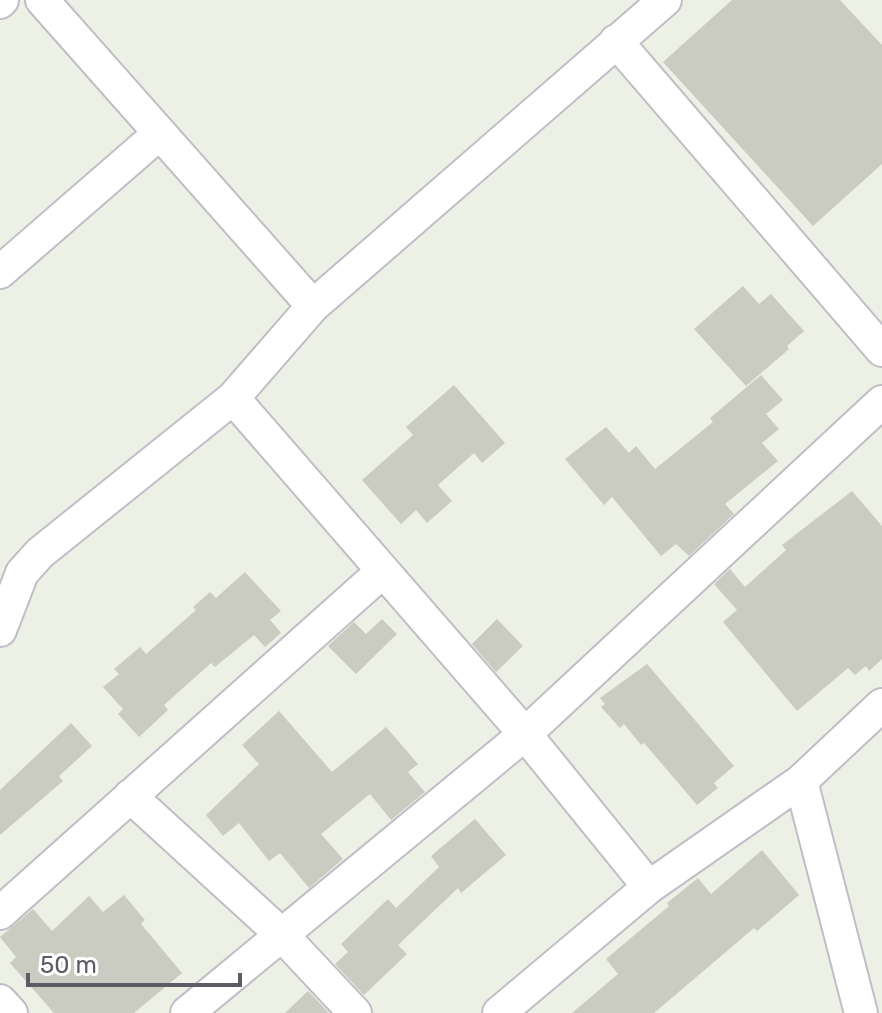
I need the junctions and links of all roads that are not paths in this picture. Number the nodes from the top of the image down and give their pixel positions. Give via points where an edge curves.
1 (42, 0) edge
2 (665, 0) edge
3 (616, 41) junction
4 (160, 133) junction
5 (0, 272) edge
6 (313, 306) junction
7 (882, 350) edge
8 (233, 398) junction
9 (882, 402) edge
10 (383, 571) junction
11 (0, 630) edge
12 (882, 705) edge
13 (525, 734) junction
14 (801, 781) junction
15 (130, 796) junction
16 (649, 887) junction
17 (0, 913) edge
18 (281, 934) junction
19 (0, 1001) edge
20 (854, 1009) edge
21 (11, 1013) edge
22 (187, 1013) edge
23 (355, 1013) edge
24 (499, 1013) edge

1 - 4 street
2 - 3 street
3 - 6 street
3 - 7 street
4 - 5 street
4 - 6 street
6 - 8 street
8 - 10 street
8 - 11 street via 40,553 22,573
9 - 13 street
10 - 13 street
10 - 15 street
12 - 14 street
13 - 16 street
13 - 18 street
14 - 16 street
14 - 20 street
15 - 17 street
15 - 18 street
16 - 24 street
18 - 22 street
18 - 23 street
19 - 21 street

